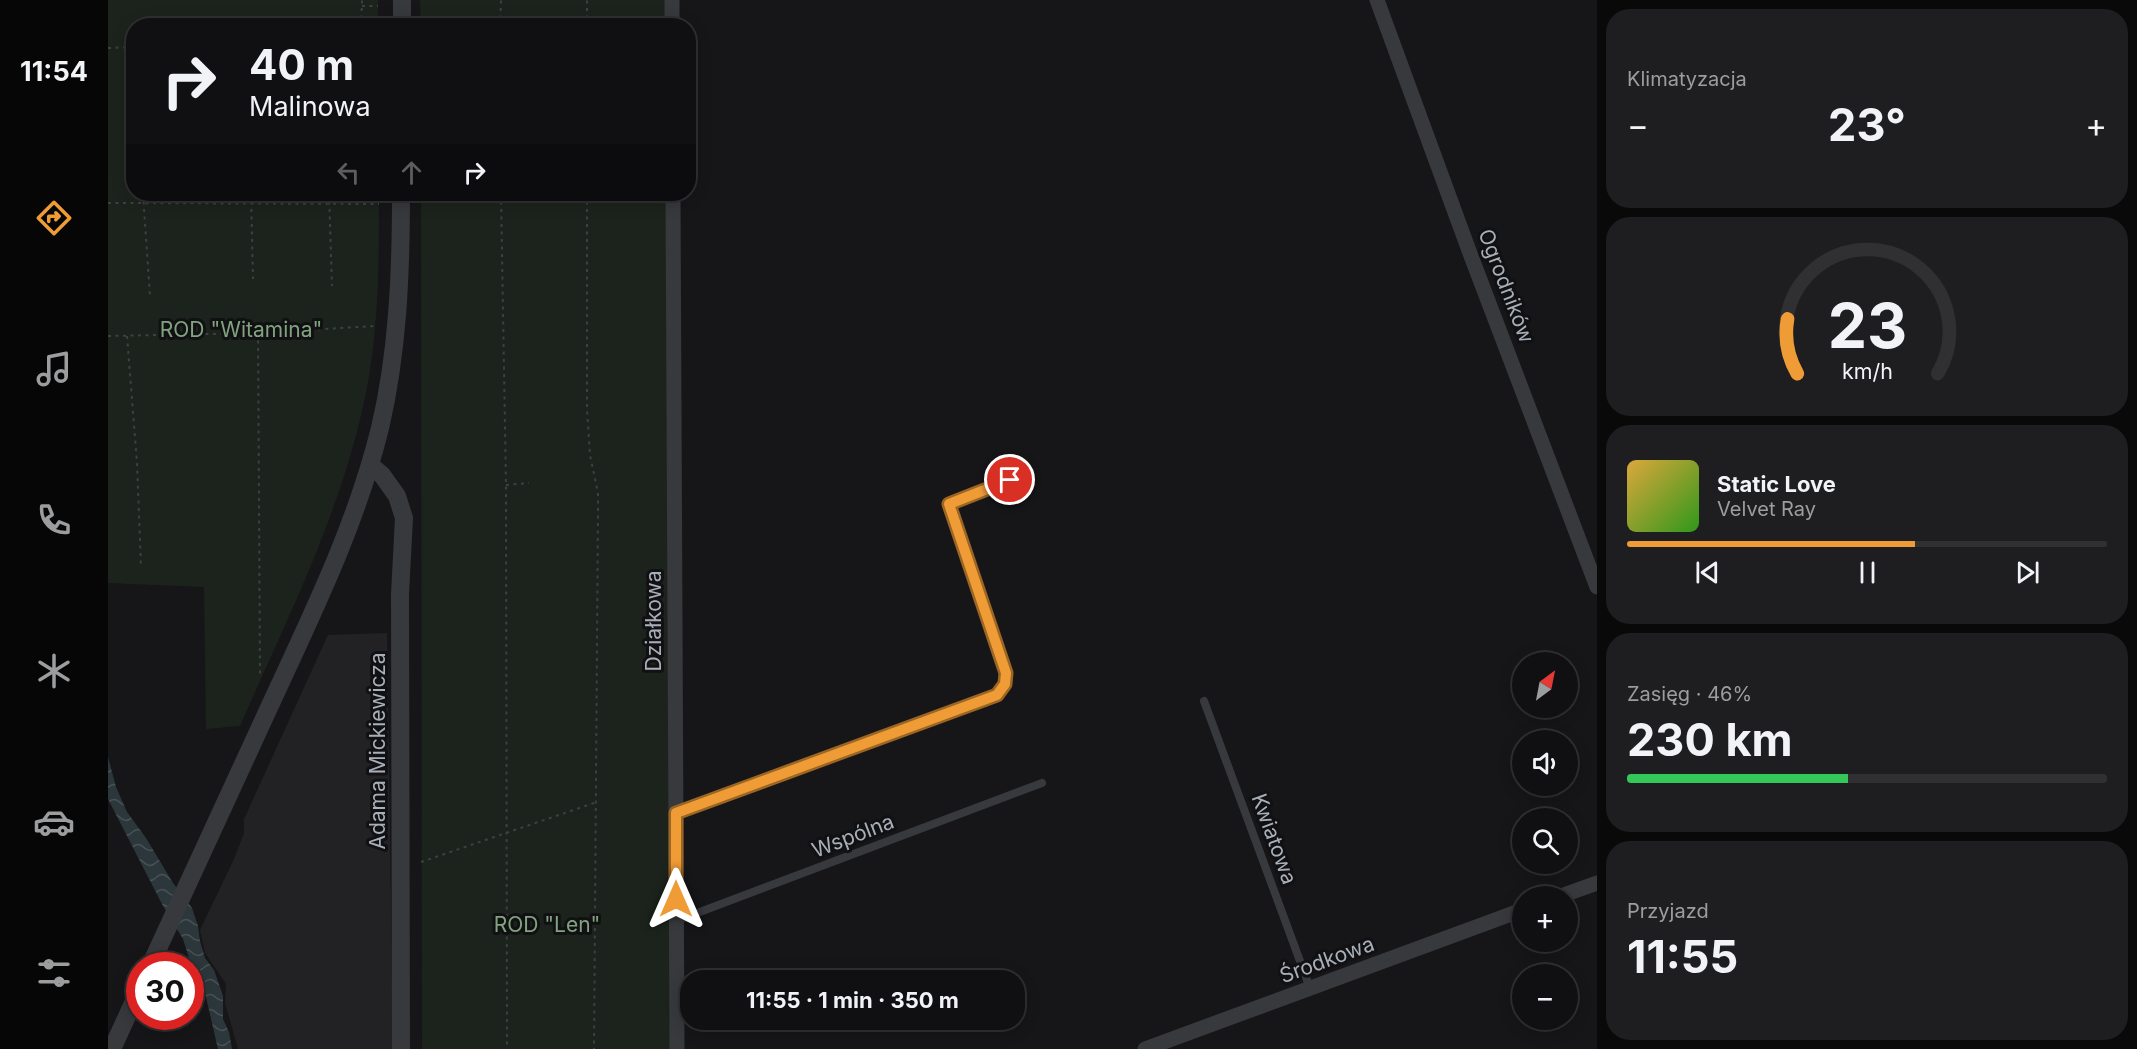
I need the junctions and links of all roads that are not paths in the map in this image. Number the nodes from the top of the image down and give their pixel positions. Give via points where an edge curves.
1 (402, 0) edge
2 (672, 0) edge
3 (1377, 0) edge
4 (402, 18) edge
5 (672, 18) edge
6 (401, 201) edge
7 (673, 201) edge
8 (370, 465) junction
9 (1010, 480) dead end
10 (1597, 587) edge
11 (1204, 701) dead end
12 (1042, 783) dead end
13 (676, 813) junction
14 (1597, 883) edge
15 (1578, 890) edge
16 (1512, 914) edge
17 (676, 921) junction
18 (156, 952) edge
19 (1310, 988) junction
20 (126, 1018) edge
21 (1164, 1046) edge
22 (112, 1049) edge
23 (401, 1049) edge
24 (677, 1049) edge
25 (1145, 1049) edge

1 - 4 street
2 - 5 street
3 - 10 street, Ogrodników
6 - 8 street via 395,338
7 - 13 street, Działkowa
8 - 18 street via 314,610
8 - 23 street, Adama Mickiewicza via 397,496 404,518 400,594
9 - 13 lane via 949,504 1006,673 1005,684 997,695
11 - 19 lane, Kwiatowa
12 - 17 lane, Wspólna
13 - 17 street, Działkowa
14 - 15 street
16 - 19 street, Środkowa
17 - 24 street, Działkowa
19 - 21 street, Środkowa
20 - 22 street
21 - 25 street, Środkowa

